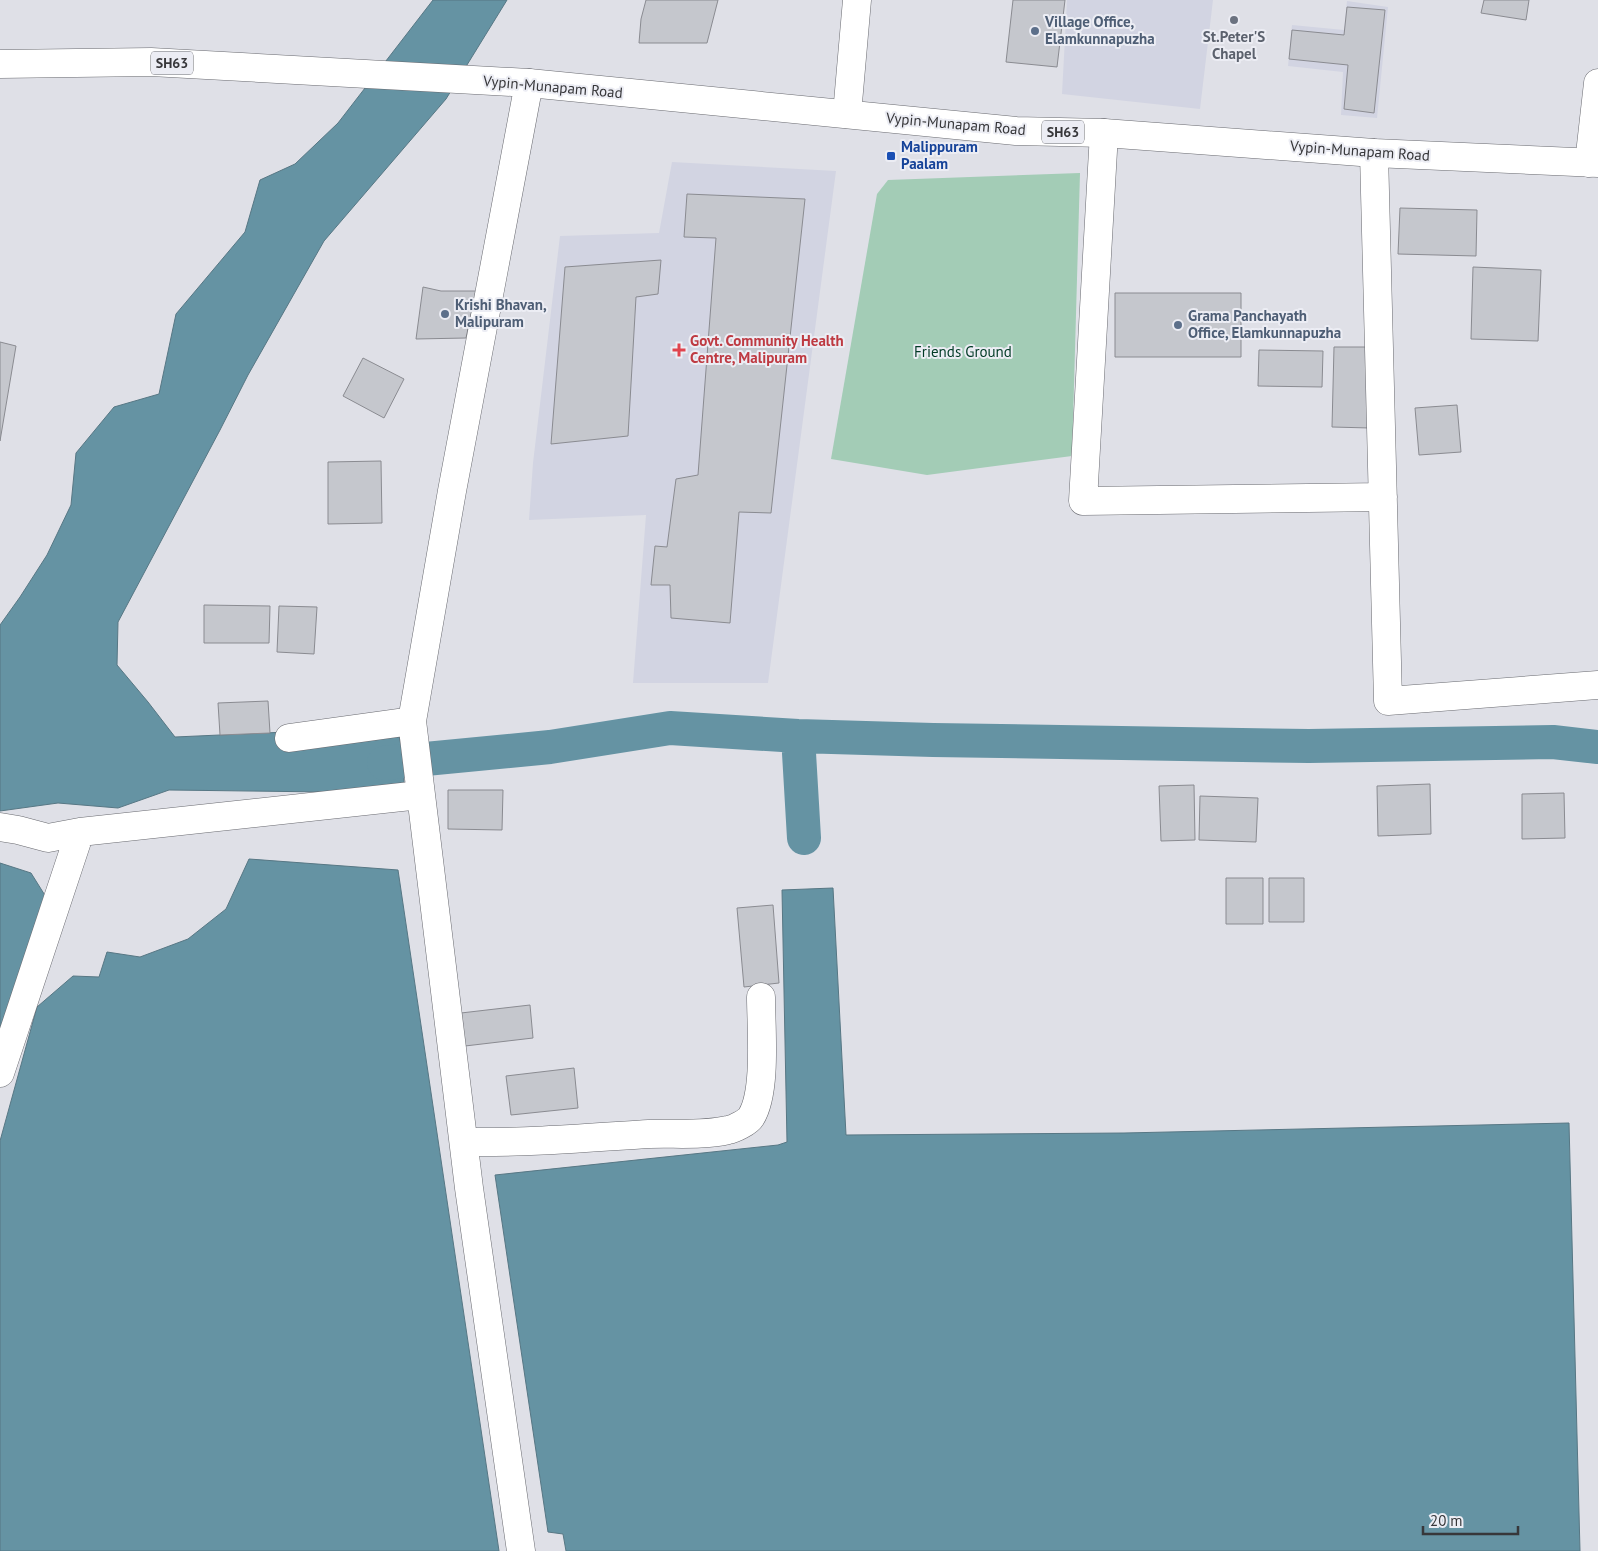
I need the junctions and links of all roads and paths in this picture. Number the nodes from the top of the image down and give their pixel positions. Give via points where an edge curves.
1 (857, 0) edge
2 (0, 64) edge
3 (529, 83) junction
4 (1598, 83) edge
5 (847, 114) junction
6 (1104, 133) junction
7 (1374, 153) junction
8 (1594, 163) edge
9 (1383, 496) junction
10 (1598, 685) edge
11 (412, 721) junction
12 (289, 738) dead end
13 (420, 795) junction
14 (0, 827) edge
15 (80, 832) junction
16 (761, 997) dead end
17 (0, 1073) edge
18 (464, 1142) junction
19 (521, 1551) edge

1 - 5 street
2 - 3 street, Vypin-Munapam Road / SH63 via 151,62
3 - 5 street, Vypin-Munapam Road / SH63
3 - 11 street
4 - 8 street
5 - 6 street, Vypin-Munapam Road / SH63 via 1016,131
6 - 7 street, Vypin-Munapam Road / SH63
6 - 9 street via 1083,501
7 - 8 street, Vypin-Munapam Road / SH63
7 - 9 street
9 - 10 street via 1388,701
11 - 12 street
11 - 13 street
13 - 15 street
13 - 18 street
14 - 15 street via 48,838
15 - 17 street
16 - 18 street via 758,1100 750,1118 730,1130
18 - 19 street

